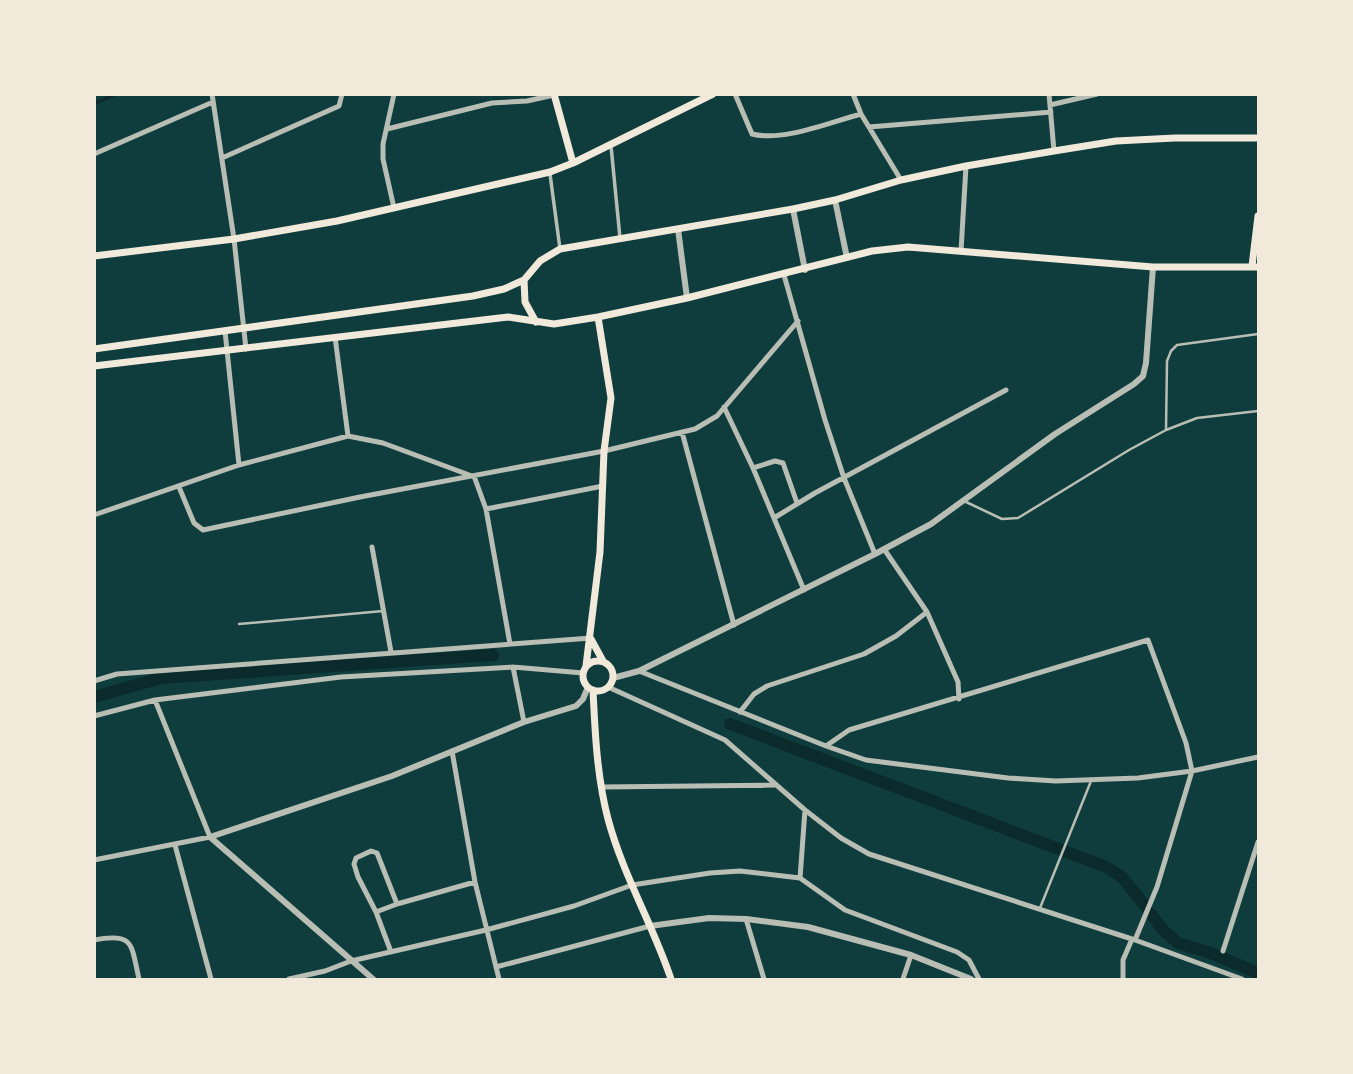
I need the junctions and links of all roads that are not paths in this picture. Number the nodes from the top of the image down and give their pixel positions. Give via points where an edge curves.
1 (212, 94) edge
2 (342, 94) edge
3 (394, 94) edge
4 (554, 94) edge
5 (713, 94) edge
6 (735, 94) edge
7 (853, 94) edge
8 (1049, 94) edge
9 (1097, 94) edge
10 (213, 102) junction
11 (1051, 108) junction
12 (861, 114) junction
13 (869, 127) junction
14 (387, 129) junction
15 (1258, 138) edge
16 (611, 145) junction
17 (1054, 151) junction
18 (94, 154) edge
19 (222, 158) junction
20 (573, 163) junction
21 (966, 166) junction
22 (550, 172) junction
23 (901, 180) junction
24 (835, 200) junction
25 (394, 208) junction
26 (793, 209) junction
27 (1258, 216) edge
28 (678, 229) junction
29 (621, 238) junction
30 (234, 239) junction
31 (560, 249) junction
32 (961, 251) junction
33 (94, 256) edge
34 (847, 258) junction
35 (1153, 267) junction
36 (1255, 267) edge
37 (805, 270) junction
38 (784, 275) junction
39 (524, 280) junction
40 (687, 298) junction
41 (598, 317) junction
42 (798, 321) junction
43 (537, 323) junction
44 (243, 329) junction
45 (225, 331) junction
46 (1258, 334) edge
47 (335, 337) junction
48 (94, 349) edge
49 (246, 349) junction
50 (228, 351) junction
51 (94, 366) edge
52 (1006, 390) dead end
53 (724, 407) junction
54 (1258, 411) edge
55 (1166, 430) junction
56 (681, 432) junction
57 (348, 436) junction
58 (604, 451) junction
59 (239, 465) junction
60 (753, 468) junction
61 (474, 477) junction
62 (844, 478) junction
63 (603, 486) junction
64 (179, 487) junction
65 (963, 500) junction
66 (797, 503) junction
67 (486, 509) junction
68 (94, 515) edge
69 (774, 518) junction
70 (372, 547) dead end
71 (884, 549) junction
72 (875, 554) junction
73 (804, 590) junction
74 (383, 611) junction
75 (927, 612) junction
76 (239, 624) dead end
77 (734, 625) junction
78 (591, 638) junction
79 (510, 644) junction
80 (390, 652) junction
81 (603, 661) junction
82 (513, 667) junction
83 (585, 670) junction
84 (639, 671) junction
85 (94, 678) edge
86 (613, 678) junction
87 (608, 687) junction
88 (591, 689) junction
89 (959, 699) junction
90 (155, 700) junction
91 (740, 712) junction
92 (94, 716) edge
93 (524, 723) junction
94 (826, 746) junction
95 (452, 751) junction
96 (1258, 757) edge
97 (1192, 771) junction
98 (1092, 778) junction
99 (775, 785) junction
100 (601, 787) junction
101 (805, 810) junction
102 (210, 837) junction
103 (1258, 842) edge
104 (175, 845) junction
105 (94, 860) edge
106 (800, 878) junction
107 (475, 882) junction
108 (632, 885) junction
109 (397, 904) junction
110 (1040, 908) junction
111 (376, 912) junction
112 (747, 919) junction
113 (650, 926) junction
114 (486, 930) junction
115 (1134, 939) junction
116 (94, 940) edge
117 (1223, 951) dead end
118 (390, 952) junction
119 (911, 956) junction
120 (351, 961) junction
121 (496, 967) junction
122 (139, 979) edge
123 (211, 979) edge
124 (289, 979) edge
125 (373, 979) edge
126 (499, 979) edge
127 (671, 979) edge
128 (764, 979) edge
129 (903, 979) edge
130 (971, 979) edge
131 (979, 979) edge
132 (1123, 979) edge
133 (1241, 979) edge

1 - 10 street
2 - 19 street via 339,106
3 - 14 street
4 - 14 street via 492,103
4 - 20 main road
5 - 16 main road
6 - 12 street via 752,134 768,137
7 - 12 street
8 - 11 street
9 - 11 street
10 - 18 street
10 - 19 street
11 - 13 street
11 - 17 street
12 - 13 street
13 - 23 street
14 - 25 street via 383,159
15 - 17 main road via 1116,141
16 - 20 main road
16 - 29 street
17 - 21 main road
19 - 30 street
20 - 22 main road
21 - 23 main road
21 - 32 street
22 - 25 main road
22 - 31 street
23 - 24 main road
24 - 26 main road
24 - 34 street
25 - 30 main road
26 - 28 main road
26 - 37 street
27 - 36 main road
28 - 29 main road
28 - 40 street
29 - 31 main road
30 - 33 main road
30 - 44 street
31 - 39 main road via 540,261
32 - 34 main road via 908,247
32 - 35 main road
34 - 37 main road
35 - 36 main road
35 - 65 street via 1143,376
37 - 38 main road
38 - 40 main road
38 - 42 street
39 - 43 main road via 525,302
39 - 44 main road via 473,296
40 - 41 main road
41 - 43 main road
41 - 58 main road via 611,398
42 - 53 street
42 - 62 street
43 - 47 main road via 508,317
44 - 45 main road
44 - 49 street
45 - 48 main road
45 - 50 street
46 - 55 lane via 1177,345 1171,351
47 - 49 main road
47 - 57 street
49 - 50 main road
50 - 51 main road
50 - 59 street
52 - 62 street
53 - 56 street via 706,423
53 - 60 street
54 - 55 lane via 1197,418
55 - 65 lane via 1018,518 1002,519
56 - 58 street
56 - 77 street
57 - 59 street
57 - 61 street via 383,443
58 - 61 street
58 - 63 main road
59 - 64 street
60 - 66 street via 783,463
60 - 69 street
61 - 64 street via 203,530 194,523
61 - 67 street
62 - 66 street
62 - 72 street
63 - 67 street
63 - 78 main road
64 - 68 street
65 - 71 street
66 - 69 street
67 - 79 street
69 - 73 street
70 - 74 street
71 - 72 street
71 - 75 street
72 - 73 street
73 - 77 street
74 - 76 lane
74 - 80 street
75 - 89 street via 958,682
75 - 91 street via 864,654 767,686
77 - 84 street
78 - 79 street
78 - 81 main road
78 - 83 main road
79 - 80 street
80 - 85 street
81 - 83 main road via 593,662
81 - 86 main road
82 - 83 street
82 - 90 street via 341,677
82 - 93 street
83 - 88 main road via 585,683
84 - 86 street
84 - 91 street
86 - 87 main road
87 - 88 main road
87 - 99 street via 725,740
88 - 93 street via 576,706
88 - 100 main road
89 - 94 street via 849,730
89 - 97 street via 1148,640
90 - 92 street
90 - 102 street
91 - 94 street
93 - 95 street
94 - 98 street via 866,761 982,775
95 - 102 street via 393,776
95 - 107 street
96 - 97 street
97 - 98 street
97 - 115 street via 1157,887
98 - 110 lane
99 - 100 street
99 - 101 street
100 - 108 main road
101 - 106 street
101 - 110 street via 869,854
102 - 104 street
102 - 120 street
103 - 117 street
104 - 105 street
104 - 123 street
106 - 108 street via 740,871
106 - 131 street via 845,911 957,952 969,960
107 - 109 street
107 - 114 street
108 - 113 main road
108 - 114 street
109 - 111 street
109 - 111 street via 377,853 360,855 355,869
110 - 115 street
111 - 118 street
112 - 113 street via 709,918
112 - 119 street via 808,927
112 - 128 street
113 - 121 street
113 - 127 main road
114 - 118 street
114 - 121 street
115 - 132 street via 1123,960
115 - 133 street
116 - 122 street via 125,939
118 - 120 street
119 - 129 street
119 - 130 street
120 - 124 street
120 - 125 street
121 - 126 street

